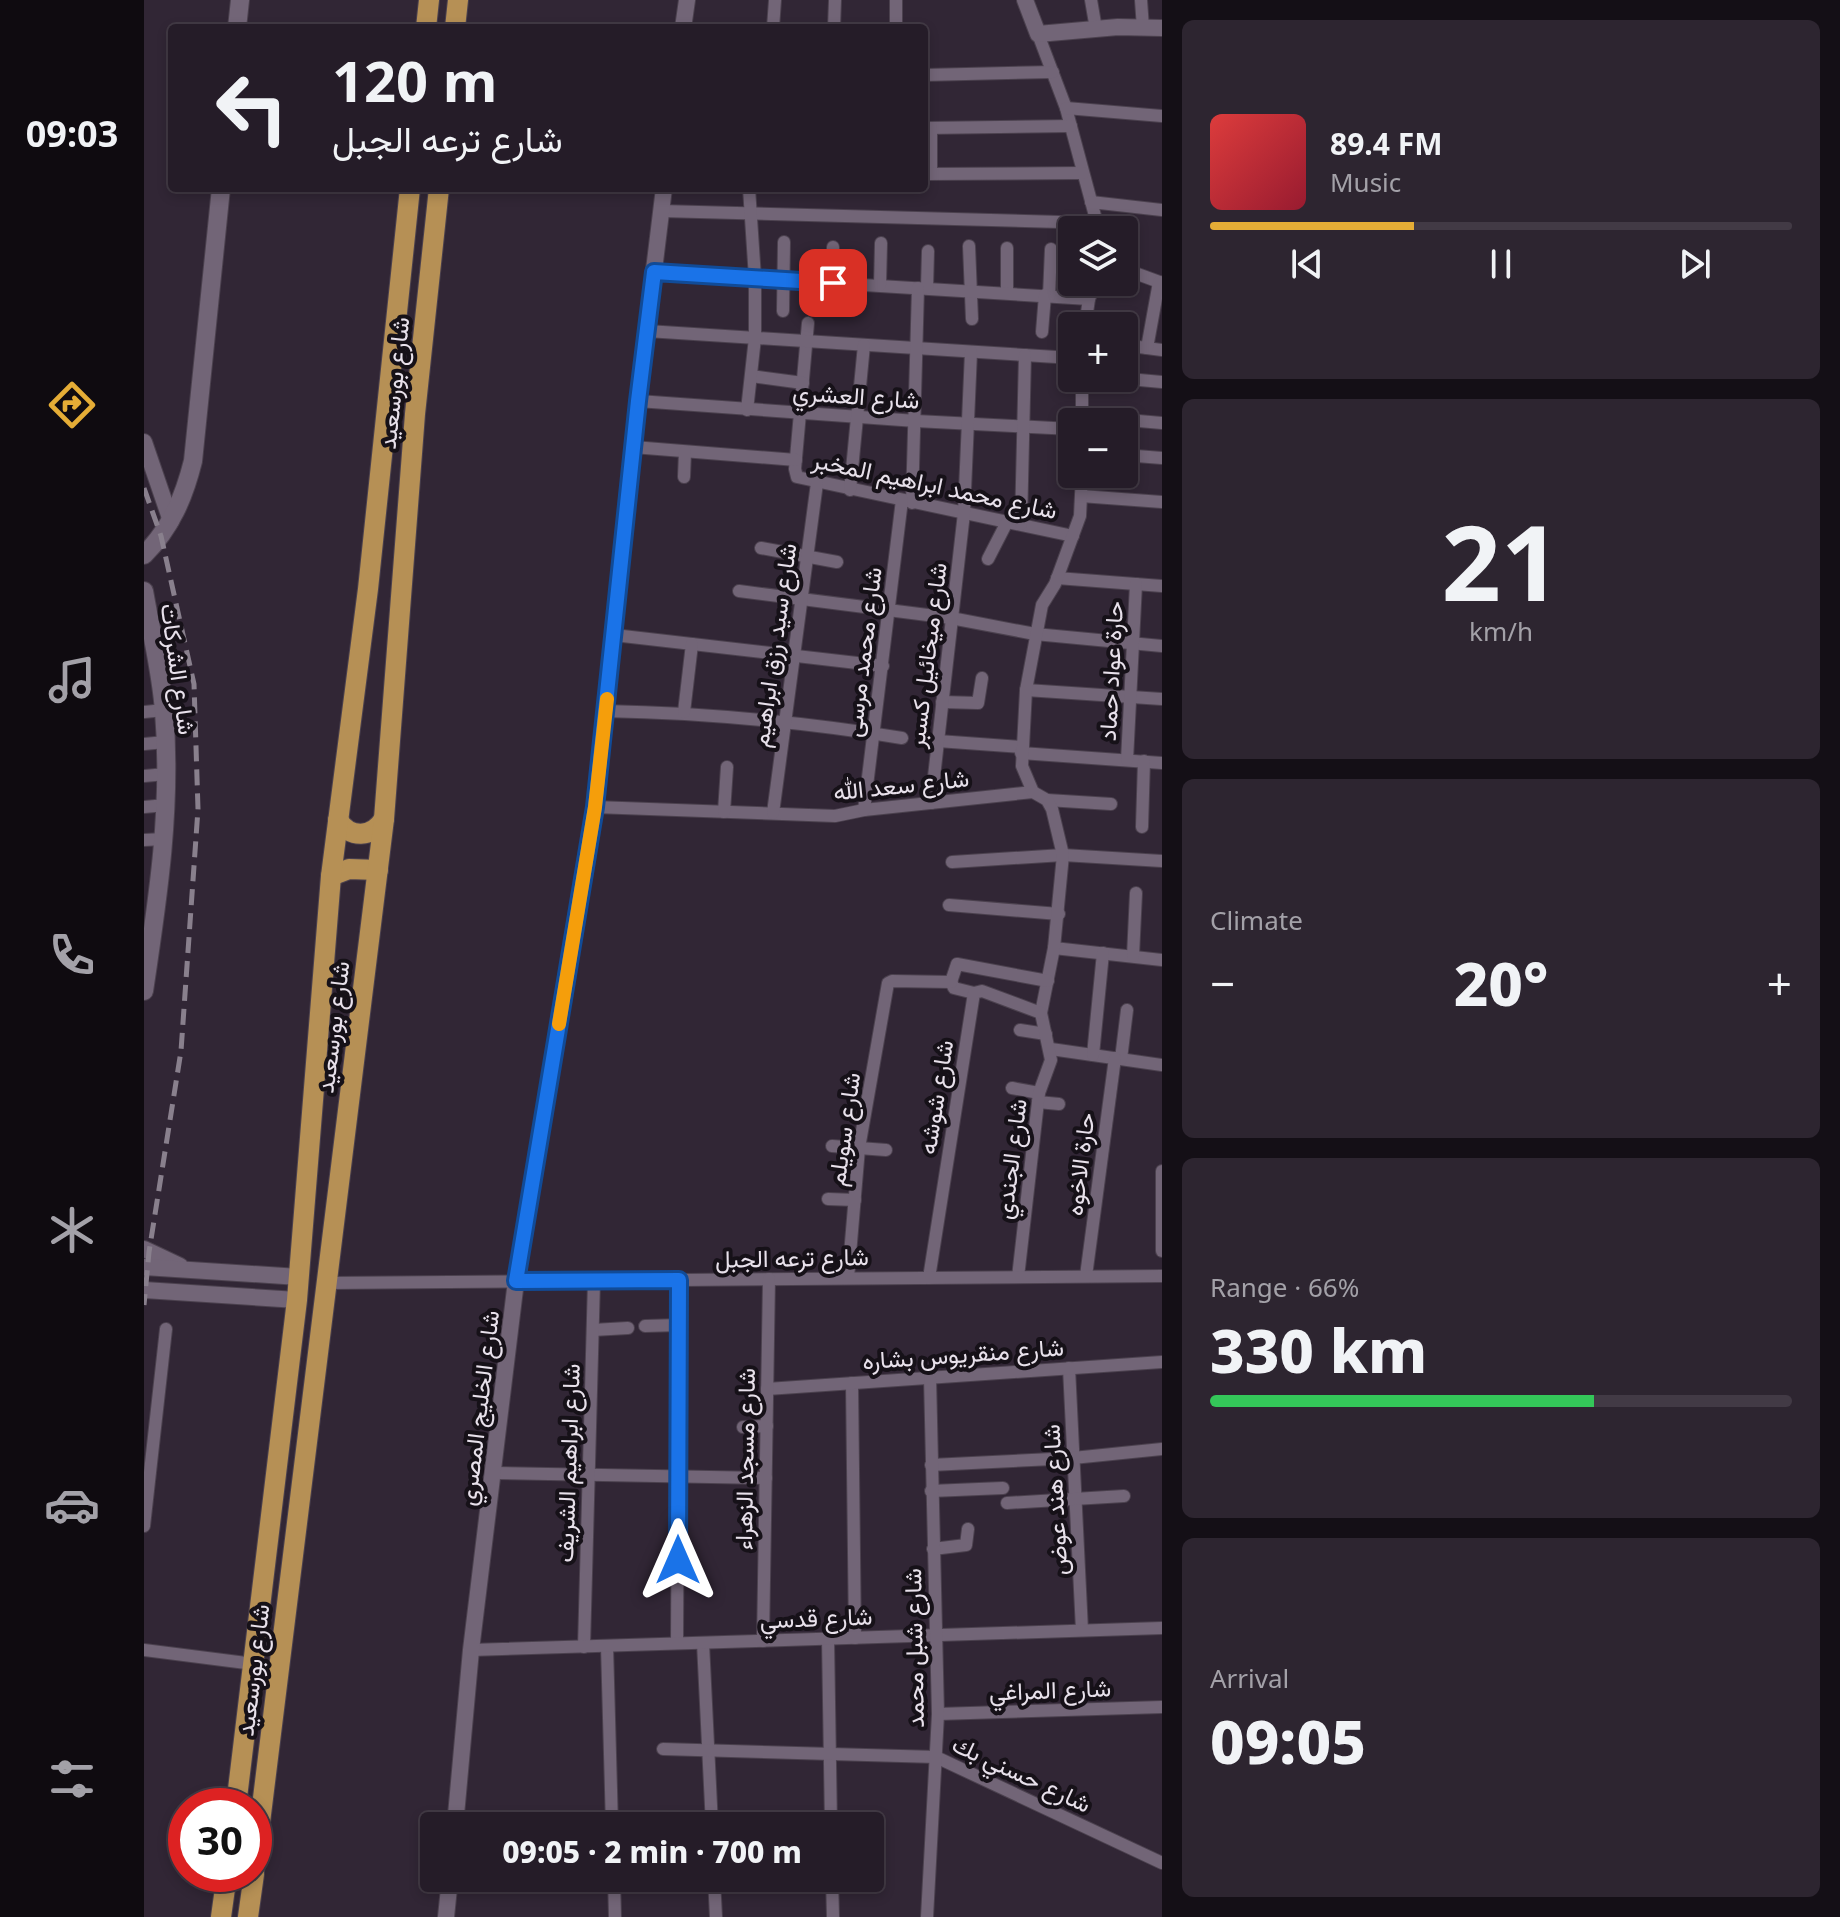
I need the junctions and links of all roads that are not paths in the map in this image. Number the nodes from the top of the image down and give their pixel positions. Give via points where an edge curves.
1 (240, 0) edge
2 (429, 0) edge
3 (458, 0) edge
4 (687, 0) edge
5 (775, 0) edge
6 (835, 0) edge
7 (896, 0) edge
8 (1025, 0) edge
9 (1091, 0) edge
10 (1141, 0) edge
11 (237, 24) edge
12 (426, 24) edge
13 (455, 24) edge
14 (684, 24) edge
15 (773, 24) edge
16 (834, 24) edge
17 (896, 24) edge
18 (1143, 28) junction
19 (1162, 28) edge
20 (1096, 29) junction
21 (1038, 34) junction
22 (1053, 72) junction
23 (928, 75) edge
24 (1066, 108) junction
25 (1162, 116) edge
26 (1071, 126) junction
27 (928, 128) edge
28 (1083, 173) junction
29 (928, 174) edge
30 (221, 192) edge
31 (410, 192) edge
32 (439, 192) edge
33 (664, 192) edge
34 (749, 192) edge
35 (1091, 202) junction
36 (1162, 210) edge
37 (662, 211) junction
38 (750, 214) junction
39 (1095, 216) edge
40 (1058, 225) edge
41 (784, 242) dead end
42 (881, 243) dead end
43 (969, 246) dead end
44 (833, 247) dead end
45 (1007, 248) dead end
46 (1051, 249) dead end
47 (928, 251) dead end
48 (654, 272) junction
49 (1138, 274) edge
50 (755, 278) junction
51 (784, 280) junction
52 (1160, 282) edge
53 (833, 283) junction
54 (880, 285) junction
55 (922, 288) junction
56 (970, 291) junction
57 (1007, 293) junction
58 (1047, 296) junction
59 (1090, 296) edge
60 (1089, 299) junction
61 (832, 306) dead end
62 (783, 311) dead end
63 (1087, 312) edge
64 (972, 319) dead end
65 (808, 323) dead end
66 (647, 331) junction
67 (1042, 332) dead end
68 (755, 338) junction
69 (807, 341) junction
70 (864, 345) junction
71 (1138, 347) edge
72 (917, 348) junction
73 (1147, 348) junction
74 (1162, 350) edge
75 (971, 352) junction
76 (1025, 355) junction
77 (1058, 357) edge
78 (751, 376) junction
79 (1138, 380) edge
80 (1162, 382) edge
81 (803, 383) junction
82 (638, 401) junction
83 (747, 410) junction
84 (800, 413) junction
85 (857, 417) junction
86 (916, 421) junction
87 (1138, 422) edge
88 (1162, 423) edge
89 (969, 424) junction
90 (1025, 426) junction
91 (1058, 428) edge
92 (144, 442) edge
93 (633, 447) junction
94 (685, 452) junction
95 (1138, 456) edge
96 (1162, 458) edge
97 (795, 464) junction
98 (684, 477) dead end
99 (817, 483) junction
100 (1081, 488) edge
101 (850, 490) junction
102 (1081, 496) junction
103 (907, 502) junction
104 (1162, 502) edge
105 (964, 513) junction
106 (171, 521) junction
107 (1007, 522) junction
108 (1021, 524) junction
109 (1073, 536) junction
110 (761, 548) dead end
111 (144, 555) edge
112 (807, 557) junction
113 (988, 559) dead end
114 (837, 562) dead end
115 (1057, 578) junction
116 (1136, 584) junction
117 (1162, 586) edge
118 (368, 589) junction
119 (144, 591) edge
120 (739, 591) dead end
121 (400, 593) junction
122 (802, 598) junction
123 (890, 610) junction
124 (951, 618) junction
125 (1035, 634) junction
126 (614, 635) junction
127 (1133, 643) junction
128 (692, 644) junction
129 (149, 646) edge
130 (1162, 646) edge
131 (794, 656) junction
132 (883, 666) junction
133 (982, 678) dead end
134 (1026, 690) junction
135 (1130, 697) junction
136 (1162, 699) edge
137 (942, 702) junction
138 (164, 710) junction
139 (605, 711) junction
140 (144, 712) edge
141 (684, 712) junction
142 (785, 722) junction
143 (874, 734) junction
144 (902, 738) dead end
145 (938, 741) junction
146 (165, 742) junction
147 (144, 744) edge
148 (1022, 750) junction
149 (1127, 760) junction
150 (1144, 761) junction
151 (1162, 763) edge
152 (727, 767) dead end
153 (166, 774) junction
154 (144, 776) edge
155 (1033, 792) junction
156 (1047, 800) junction
157 (931, 803) junction
158 (1111, 804) dead end
159 (166, 805) junction
160 (144, 807) edge
161 (595, 807) junction
162 (864, 810) junction
163 (724, 812) junction
164 (773, 813) junction
165 (384, 819) junction
166 (338, 820) junction
167 (1142, 827) dead end
168 (164, 839) junction
169 (144, 840) edge
170 (1063, 855) junction
171 (1162, 861) edge
172 (952, 862) dead end
173 (378, 870) junction
174 (331, 876) junction
175 (1136, 893) dead end
176 (151, 899) edge
177 (949, 905) dead end
178 (1059, 914) junction
179 (1054, 948) junction
180 (1103, 953) junction
181 (1133, 956) junction
182 (1162, 960) edge
183 (145, 972) edge
184 (1048, 981) junction
185 (951, 982) junction
186 (144, 991) edge
187 (974, 993) junction
188 (1127, 1010) dead end
189 (1041, 1013) junction
190 (1020, 1030) dead end
191 (1046, 1034) junction
192 (1051, 1049) junction
193 (1093, 1055) junction
194 (1118, 1059) junction
195 (1162, 1065) edge
196 (1012, 1088) dead end
197 (1039, 1097) junction
198 (1059, 1104) dead end
199 (832, 1146) dead end
200 (859, 1148) junction
201 (886, 1150) dead end
202 (1162, 1171) edge
203 (828, 1199) dead end
204 (855, 1200) junction
205 (144, 1249) edge
206 (1162, 1251) edge
207 (144, 1267) edge
208 (189, 1270) junction
209 (232, 1273) junction
210 (1086, 1276) junction
211 (1162, 1276) edge
212 (299, 1277) junction
213 (1018, 1277) junction
214 (848, 1278) junction
215 (929, 1278) junction
216 (769, 1279) junction
217 (679, 1280) junction
218 (516, 1281) junction
219 (594, 1281) junction
220 (327, 1283) junction
221 (144, 1290) edge
222 (230, 1296) junction
223 (297, 1300) junction
224 (679, 1325) junction
225 (645, 1326) dead end
226 (628, 1328) dead end
227 (166, 1329) dead end
228 (593, 1330) junction
229 (1162, 1362) edge
230 (1069, 1368) junction
231 (930, 1378) junction
232 (852, 1383) junction
233 (767, 1389) junction
234 (767, 1426) junction
235 (743, 1427) dead end
236 (1162, 1449) edge
237 (1073, 1458) junction
238 (931, 1465) junction
239 (495, 1473) junction
240 (589, 1474) junction
241 (678, 1476) junction
242 (766, 1478) junction
243 (1003, 1488) dead end
244 (931, 1491) junction
245 (1124, 1496) dead end
246 (1075, 1499) junction
247 (1007, 1503) dead end
248 (144, 1526) edge
249 (968, 1529) dead end
250 (933, 1549) junction
251 (1162, 1628) edge
252 (1082, 1630) junction
253 (937, 1635) junction
254 (855, 1638) junction
255 (828, 1639) junction
256 (763, 1641) junction
257 (677, 1643) junction
258 (703, 1643) junction
259 (607, 1646) junction
260 (584, 1647) junction
261 (144, 1650) edge
262 (471, 1650) junction
263 (254, 1664) junction
264 (1162, 1707) edge
265 (938, 1714) junction
266 (663, 1749) dead end
267 (708, 1750) junction
268 (830, 1752) junction
269 (936, 1757) junction
270 (238, 1788) edge
271 (264, 1788) edge
272 (456, 1812) edge
273 (612, 1812) edge
274 (711, 1812) edge
275 (831, 1812) edge
276 (1162, 1863) edge
277 (224, 1892) edge
278 (251, 1892) edge
279 (449, 1892) edge
280 (614, 1892) edge
281 (715, 1892) edge
282 (832, 1892) edge
283 (221, 1917) edge
284 (248, 1917) edge
285 (446, 1917) edge
286 (615, 1917) edge
287 (716, 1917) edge
288 (833, 1917) edge
289 (927, 1917) edge

1 - 11 main road
2 - 12 main road
3 - 13 main road
4 - 14 street
5 - 15 street
6 - 16 street
7 - 17 street
8 - 21 street
9 - 20 street
10 - 18 street
18 - 19 street
18 - 20 street
20 - 21 street
21 - 22 street
22 - 23 street
22 - 24 street
24 - 25 street
24 - 26 street
26 - 27 street
26 - 28 street
28 - 29 street
28 - 35 street
30 - 106 main road via 193,461
31 - 118 main road, شارع بورسعيد
32 - 121 main road, شارع بورسعيد
33 - 37 street, شارع الخليج المصري
34 - 38 street
35 - 36 street
35 - 39 street
37 - 38 street
37 - 48 street, شارع الخليج المصري
38 - 40 street
38 - 50 street
41 - 51 street
42 - 54 street
43 - 56 street
44 - 53 street
45 - 57 street
46 - 58 street
47 - 55 street, شارع محمد مرسى
48 - 50 street
48 - 66 street, شارع الخليج المصري
49 - 52 street
50 - 51 street
50 - 68 street
51 - 53 street
51 - 62 street
52 - 73 street
53 - 54 street
53 - 61 street
54 - 55 street
55 - 56 street
55 - 72 street, شارع محمد مرسى
56 - 57 street
56 - 64 street
57 - 58 street
58 - 60 street
58 - 67 street
59 - 60 street
60 - 63 street
65 - 69 street
66 - 68 street
66 - 82 street, شارع الخليج المصري
68 - 69 street
68 - 78 street
69 - 70 street
69 - 81 street
70 - 72 street
70 - 85 street
71 - 73 street
72 - 75 street
72 - 86 street, شارع محمد مرسى
73 - 74 street
75 - 76 street
75 - 89 street, شارع ميخائيل كسبر
76 - 77 street
76 - 90 street
78 - 81 street
78 - 83 street
79 - 80 street
81 - 84 street
82 - 83 street, شارع العشري
82 - 93 street, شارع الخليج المصري
83 - 84 street, شارع العشري
84 - 85 street, شارع العشري
84 - 97 street
85 - 86 street, شارع العشري
85 - 101 street
86 - 89 street, شارع العشري
86 - 103 street, شارع محمد مرسى
87 - 88 street
89 - 90 street, شارع العشري
89 - 105 street, شارع ميخائيل كسبر
90 - 91 street, شارع العشري
90 - 108 street
92 - 106 street
93 - 94 street
93 - 126 street, شارع الخليج المصري
94 - 97 street
94 - 98 street
95 - 96 street
97 - 99 street, شارع محمد ابراهيم المخبر via 801,479
99 - 101 street, شارع محمد ابراهيم المخبر
99 - 112 street, شارع سيد رزق ابراهيم
100 - 102 street
101 - 103 street, شارع محمد ابراهيم المخبر
102 - 104 street
102 - 109 street
103 - 105 street, شارع محمد ابراهيم المخبر
103 - 123 street, شارع محمد مرسى
105 - 107 street, شارع محمد ابراهيم المخبر
105 - 124 street, شارع ميخائيل كسبر
106 - 111 main road
107 - 108 street, شارع محمد ابراهيم المخبر
107 - 113 street
108 - 109 street, شارع محمد ابراهيم المخبر
109 - 115 street
110 - 112 street
112 - 114 street
112 - 122 street, شارع سيد رزق ابراهيم
115 - 116 street
115 - 125 street via 1042,605
116 - 117 street
116 - 127 street, حارة عواد حماد
118 - 121 main road
118 - 166 main road, شارع بورسعيد
119 - 129 main road, شارع الشركات
120 - 122 street
121 - 165 main road, شارع بورسعيد
122 - 123 street
122 - 131 street, شارع سيد رزق ابراهيم
123 - 124 street
123 - 132 street, شارع محمد مرسى
124 - 125 street
124 - 137 street, شارع ميخائيل كسبر
125 - 127 street
125 - 134 street
126 - 128 street
126 - 139 street, شارع الخليج المصري
127 - 130 street
127 - 135 street, حارة عواد حماد
128 - 131 street
128 - 141 street
129 - 138 main road, شارع الشركات
131 - 132 street
131 - 142 street, شارع سيد رزق ابراهيم
132 - 143 street, شارع محمد مرسى
133 - 137 street via 978,703
134 - 135 street
134 - 148 street
135 - 136 street
135 - 149 street, حارة عواد حماد
137 - 145 street, شارع ميخائيل كسبر
138 - 140 street
138 - 146 main road, شارع الشركات
139 - 141 street
139 - 161 street, شارع الخليج المصري
141 - 142 street
142 - 143 street
142 - 164 street, شارع سيد رزق ابراهيم
143 - 144 street
143 - 162 street, شارع محمد مرسى
145 - 148 street
145 - 157 street, شارع ميخائيل كسبر
146 - 147 street
146 - 153 main road, شارع الشركات
148 - 149 street
148 - 155 street via 1025,778
149 - 150 street
150 - 151 street
150 - 167 street
152 - 163 street
153 - 154 street
153 - 159 main road, شارع الشركات
155 - 156 street
155 - 157 street, شارع سعد الله
156 - 158 street
156 - 170 street
157 - 162 street, شارع سعد الله
159 - 160 street
159 - 168 main road, شارع الشركات
161 - 163 street, شارع سعد الله
161 - 218 street, شارع الخليج المصري
162 - 164 street, شارع سعد الله via 835,816
163 - 164 street, شارع سعد الله
165 - 166 main road via 373,831 357,834
165 - 173 main road, شارع بورسعيد
166 - 174 main road, شارع بورسعيد
168 - 169 street
168 - 176 main road, شارع الشركات
170 - 171 street
170 - 172 street
170 - 178 street
173 - 174 main road via 349,869
173 - 220 main road, شارع بورسعيد
174 - 212 main road, شارع بورسعيد
175 - 181 street
176 - 183 main road, شارع الشركات
177 - 178 street
178 - 179 street
179 - 180 street
179 - 184 street
180 - 181 street
180 - 193 street
181 - 182 street
183 - 186 main road, شارع الشركات
184 - 185 street via 957,964
184 - 189 street
185 - 187 street via 954,988
185 - 200 street, شارع سويلم via 892,981 886,987
187 - 189 street via 982,991
187 - 215 street, شارع شوشه
188 - 194 street, حارة الاخوه
189 - 191 street
190 - 191 street
191 - 192 street
192 - 193 street
192 - 197 street, شارع الجندي
193 - 194 street
194 - 195 street
194 - 210 street, حارة الاخوه
196 - 197 street
197 - 198 street
197 - 213 street, شارع الجندي
199 - 200 street
200 - 201 street
200 - 204 street, شارع سويلم
202 - 206 street
203 - 204 street
204 - 214 street, شارع سويلم
205 - 208 street
207 - 208 street
208 - 209 street
209 - 212 street
209 - 222 street
210 - 211 street, شارع ترعه الجبل
210 - 213 street, شارع ترعه الجبل
212 - 223 main road, شارع بورسعيد
213 - 215 street, شارع ترعه الجبل
214 - 215 street, شارع ترعه الجبل
214 - 216 street, شارع ترعه الجبل
216 - 217 street, شارع ترعه الجبل
216 - 233 street, شارع مسجد الزهراء
217 - 219 street, شارع ترعه الجبل
217 - 224 street
218 - 219 street, شارع ترعه الجبل
218 - 220 street, شارع ترعه الجبل
218 - 239 street, شارع الخليج المصري
219 - 228 street, شارع ابراهيم الشريف
220 - 271 main road, شارع بورسعيد
221 - 222 street
222 - 223 street
223 - 263 main road, شارع بورسعيد
224 - 225 street
224 - 241 street
226 - 228 street
227 - 248 street
228 - 240 street, شارع ابراهيم الشريف
229 - 230 street, شارع منقريوس بشاره
230 - 231 street, شارع منقريوس بشاره
230 - 237 street, شارع هند عوض
231 - 232 street, شارع منقريوس بشاره
231 - 238 street, شارع شبل محمد
232 - 233 street, شارع منقريوس بشاره
232 - 254 street
233 - 234 street, شارع مسجد الزهراء
234 - 235 street
234 - 242 street, شارع مسجد الزهراء
236 - 237 street
237 - 238 street
237 - 246 street, شارع هند عوض
238 - 244 street, شارع شبل محمد
239 - 240 street
239 - 262 street, شارع الخليج المصري
240 - 241 street
240 - 260 street, شارع ابراهيم الشريف
241 - 242 street
241 - 257 street
242 - 256 street, شارع مسجد الزهراء
243 - 244 street
244 - 250 street, شارع شبل محمد
245 - 246 street
246 - 247 street
246 - 252 street, شارع هند عوض
249 - 250 street via 966,1545
250 - 253 street, شارع شبل محمد
251 - 252 street, شارع قدسي
252 - 253 street, شارع قدسي
253 - 254 street, شارع قدسي
253 - 265 street, شارع شبل محمد
254 - 255 street, شارع قدسي
255 - 256 street, شارع قدسي
255 - 268 street
256 - 258 street, شارع قدسي
257 - 258 street, شارع قدسي
257 - 259 street, شارع قدسي
258 - 267 street
259 - 260 street, شارع قدسي
259 - 273 street
260 - 262 street, شارع قدسي
261 - 263 street
262 - 272 street, شارع الخليج المصري
263 - 270 main road, شارع بورسعيد
264 - 265 street, شارع المراغي
265 - 269 street, شارع شبل محمد
266 - 267 street, شارع حسني بك
267 - 268 street, شارع حسني بك
267 - 274 street
268 - 269 street, شارع حسني بك
268 - 275 street
269 - 276 street, شارع حسني بك
269 - 289 street, شارع شبل محمد
277 - 283 main road
278 - 284 main road, شارع بورسعيد
279 - 285 street
280 - 286 street
281 - 287 street
282 - 288 street

